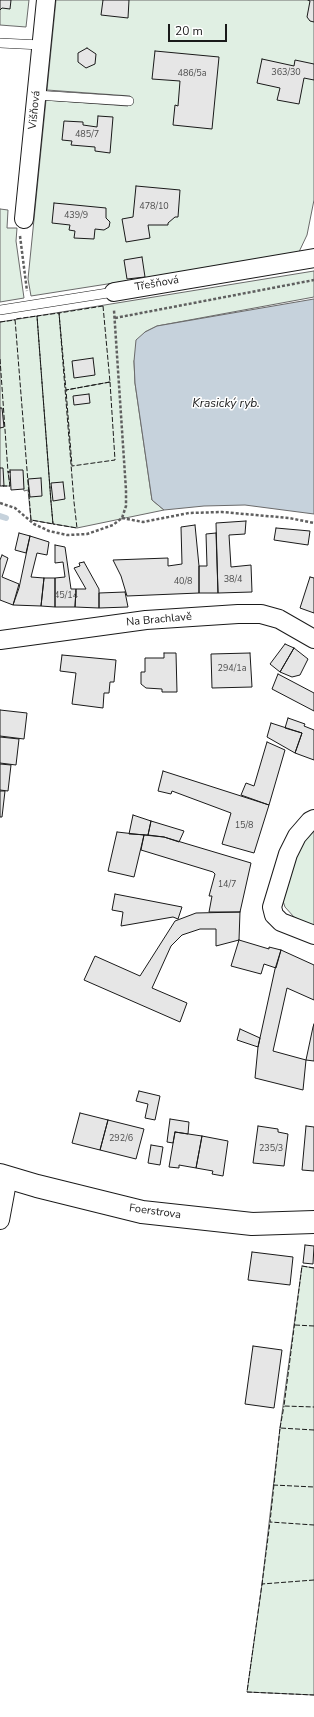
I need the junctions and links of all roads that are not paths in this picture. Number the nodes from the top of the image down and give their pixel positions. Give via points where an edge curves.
1 (46, 0) edge
2 (0, 43) edge
3 (41, 45) junction
4 (36, 95) junction
5 (129, 101) dead end
6 (24, 219) road end
7 (314, 258) edge
8 (114, 292) joint
9 (0, 310) edge
10 (314, 639) edge
11 (0, 640) edge
12 (314, 819) edge
13 (314, 935) edge
14 (4, 1176) edge
15 (0, 1220) edge
16 (314, 1222) edge

1 - 3 street, Višňová
2 - 3 lane
3 - 4 street, Višňová
4 - 5 lane
4 - 6 street, Višňová
7 - 8 street, Třešňová
8 - 9 lane, Třešňová
10 - 11 street, Na Brachlavě via 279,619 261,614 238,614 146,620
12 - 13 street via 297,836 288,854 272,907 274,916 282,922
14 - 15 street
14 - 16 street, Foerstrova via 142,1212 252,1224

